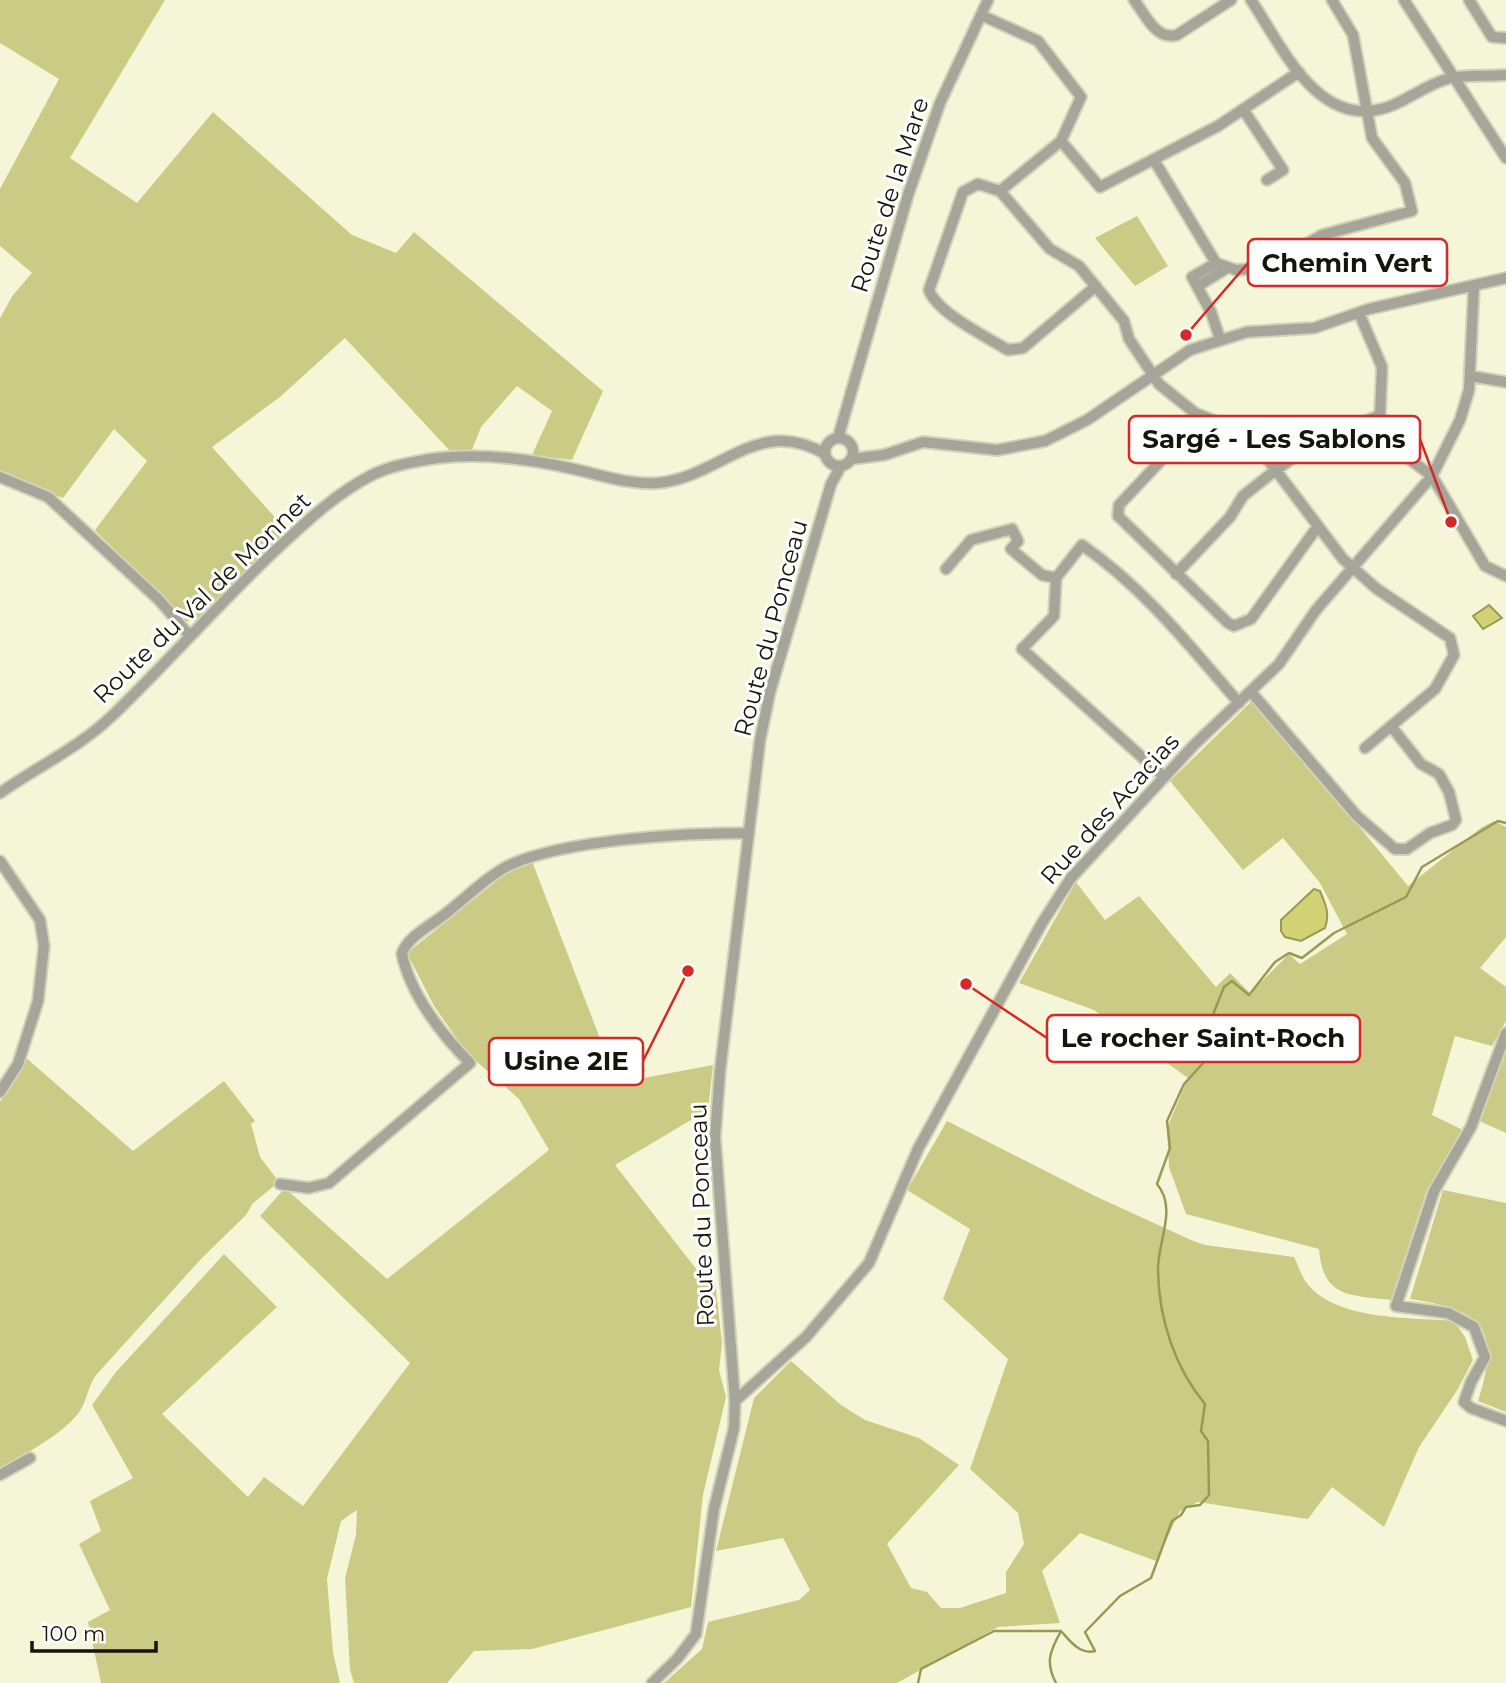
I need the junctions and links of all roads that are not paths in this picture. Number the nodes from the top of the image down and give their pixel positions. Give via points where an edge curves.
1 (988, 0) edge
2 (1134, 0) edge
3 (1231, 0) edge
4 (1251, 0) edge
5 (1332, 0) edge
6 (1404, 0) edge
7 (1469, 0) edge
8 (981, 15) junction
9 (1506, 37) edge
10 (1299, 72) junction
11 (1506, 75) edge
12 (1454, 78) junction
13 (1243, 109) junction
14 (1367, 110) junction
15 (1061, 141) junction
16 (1506, 158) edge
17 (1154, 160) junction
18 (1267, 180) dead end
19 (1000, 191) junction
20 (1222, 266) junction
21 (1506, 278) edge
22 (1474, 285) junction
23 (1096, 286) junction
24 (1359, 313) junction
25 (1220, 339) junction
26 (1153, 376) junction
27 (1470, 376) junction
28 (1506, 382) edge
29 (1380, 415) junction
30 (1203, 416) junction
31 (839, 451) junction
32 (1277, 469) junction
33 (1432, 476) junction
34 (0, 477) edge
35 (1318, 526) junction
36 (1352, 568) junction
37 (946, 569) dead end
38 (1176, 573) junction
39 (1506, 576) edge
40 (1056, 578) junction
41 (190, 636) junction
42 (1251, 692) junction
43 (1239, 703) junction
44 (1391, 726) junction
45 (1364, 748) dead end
46 (1164, 777) junction
47 (0, 793) edge
48 (749, 833) junction
49 (0, 861) edge
50 (1506, 1033) edge
51 (0, 1092) edge
52 (280, 1184) dead end
53 (735, 1401) junction
54 (1506, 1421) edge
55 (30, 1458) dead end
56 (0, 1475) edge
57 (652, 1683) edge

1 - 8 street, Route de la Mare
2 - 3 street via 1158,32 1169,37
4 - 10 street
5 - 14 street via 1353,35
6 - 12 street
7 - 9 street via 1492,37
8 - 15 street via 1038,41 1079,91 1082,97
8 - 31 street, Route de la Mare via 940,103 908,195
10 - 13 street
10 - 14 street via 1329,102
11 - 12 street
12 - 14 street via 1387,107
12 - 16 street
13 - 17 street
13 - 18 street via 1283,170
14 - 20 street via 1372,138 1405,183 1412,211 1322,235 1265,268 1246,272
15 - 17 street via 1100,187
15 - 19 street
17 - 20 street
19 - 23 street via 1050,249 1079,266
19 - 23 street via 978,184 963,192 930,285 934,301 1013,351 1023,348
20 - 25 street via 1192,277
21 - 22 street
22 - 24 street
22 - 27 street, Rue des Acacias
23 - 26 street via 1124,321 1129,339
24 - 25 street via 1314,328 1255,331
24 - 29 street via 1382,367
25 - 26 street via 1190,350
26 - 30 street via 1173,397
26 - 31 street via 1087,420 1045,441 997,450 923,442 876,456
27 - 28 street
27 - 33 street, Rue des Acacias via 1460,420
29 - 32 street via 1317,442
29 - 33 street via 1396,449
30 - 32 street via 1247,436
30 - 38 street via 1118,509 1121,522
31 - 41 street, Route du Val de Monnet via 798,442 758,443 685,477 635,484 507,458 441,458 390,468 326,505
31 - 48 street, Route du Ponceau via 770,692
32 - 35 street
32 - 38 street via 1243,496 1230,517
33 - 36 street, Rue des Acacias
33 - 39 street via 1485,566
34 - 41 street via 48,497 159,600
35 - 36 street
35 - 38 street via 1251,619 1241,625 1228,623
36 - 42 street, Rue des Acacias via 1279,664
36 - 44 street via 1454,645 1454,655 1435,689
37 - 40 street via 971,540 1012,529 1018,541 1011,549 1042,575
40 - 43 street via 1082,545 1121,572 1150,601
40 - 46 street via 1054,615 1021,649
41 - 47 street, Route du Val de Monnet via 111,717
42 - 43 street, Rue des Acacias
42 - 44 street via 1357,816 1395,849 1407,849 1456,820 1439,775 1420,764
43 - 46 street, Rue des Acacias
44 - 45 street
46 - 53 street, Rue des Acacias via 1056,899 918,1149 869,1263 806,1337
48 - 52 street via 601,844 509,865 423,931 402,954 428,1010 470,1063 328,1183 309,1188
48 - 53 street, Route du Ponceau via 715,1137
49 - 51 street via 40,920 44,946 38,1001 18,1064
50 - 54 street via 1471,1127 1431,1199 1396,1306 1448,1313 1474,1327 1485,1357 1464,1402
53 - 57 street, Route du Ponceau via 696,1634
55 - 56 street

